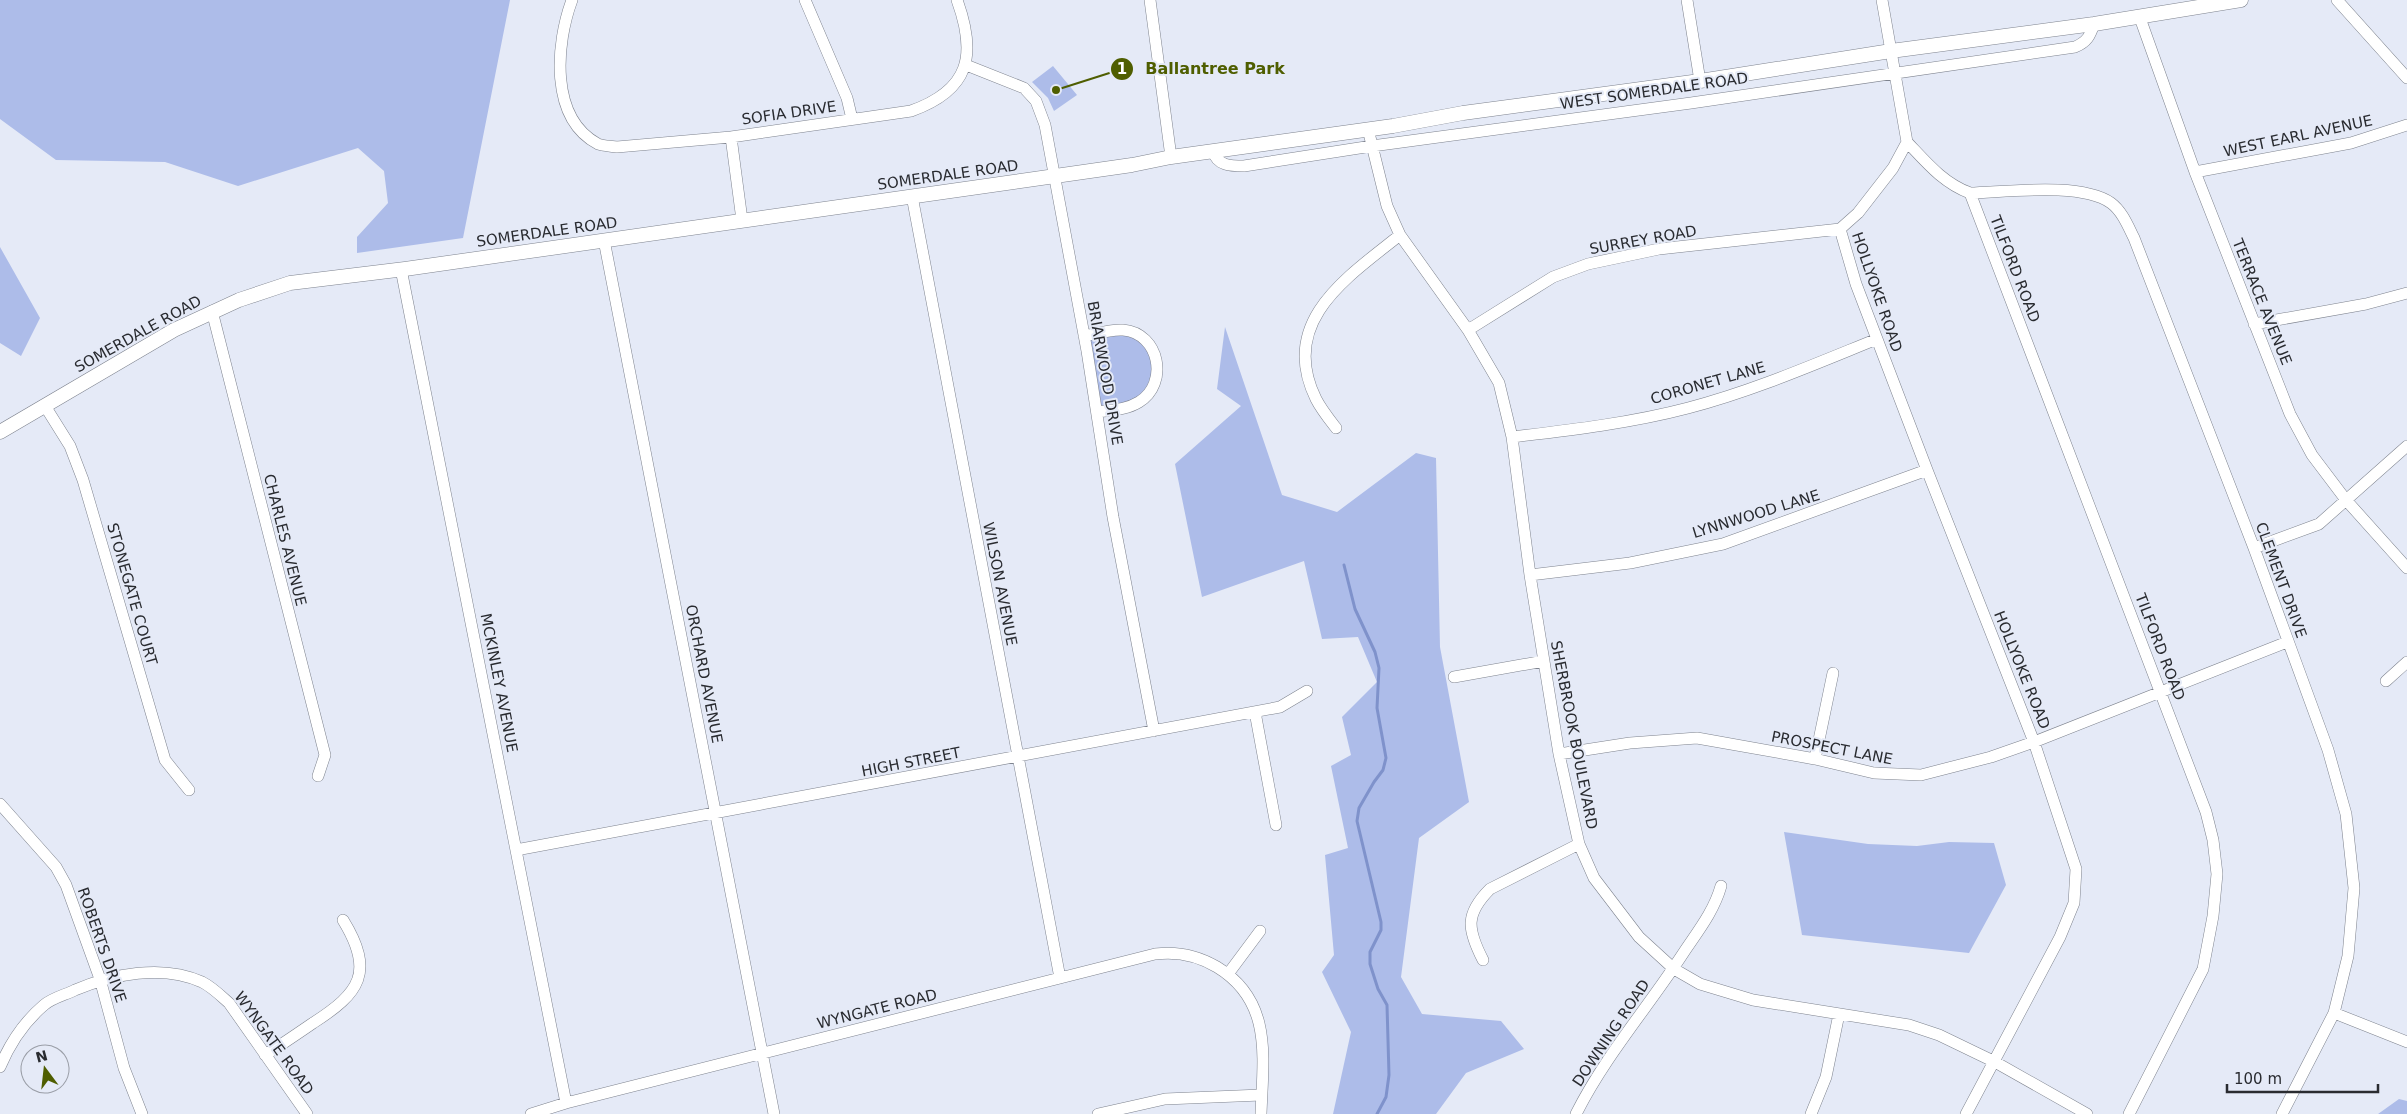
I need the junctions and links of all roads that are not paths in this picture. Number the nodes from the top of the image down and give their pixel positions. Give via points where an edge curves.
1 (572, 0) edge
2 (805, 0) edge
3 (957, 0) edge
4 (1150, 0) edge
5 (1687, 0) edge
6 (1882, 0) edge
7 (2241, 0) edge
8 (2337, 0) edge
9 (2140, 18) junction
10 (2094, 24) junction
11 (1891, 51) junction
12 (966, 65) junction
13 (1895, 72) junction
14 (2407, 78) edge
15 (1700, 82) junction
16 (852, 119) junction
17 (2407, 125) edge
18 (1368, 129) junction
19 (731, 137) junction
20 (1907, 142) junction
21 (1372, 146) junction
22 (1213, 151) junction
23 (1171, 157) junction
24 (1132, 166) joint
25 (2194, 172) junction
26 (1056, 176) junction
27 (1970, 193) junction
28 (912, 196) junction
29 (742, 220) junction
30 (1840, 229) junction
31 (1400, 235) junction
32 (604, 240) junction
33 (402, 269) junction
34 (2407, 293) edge
35 (212, 311) junction
36 (2254, 324) junction
37 (1468, 330) junction
38 (1084, 336) junction
39 (1877, 339) junction
40 (46, 406) junction
41 (1097, 412) junction
42 (1336, 428) dead end
43 (0, 432) edge
44 (1512, 437) junction
45 (2407, 446) edge
46 (1927, 470) junction
47 (2346, 500) junction
48 (2254, 548) junction
49 (2407, 568) edge
50 (1530, 575) junction
51 (2287, 642) junction
52 (1544, 661) junction
53 (2407, 662) edge
54 (1833, 673) dead end
55 (1454, 677) dead end
56 (2386, 680) dead end
57 (1307, 690) dead end
58 (2161, 692) junction
59 (1255, 712) junction
60 (1154, 731) junction
61 (2034, 742) junction
62 (1559, 754) junction
63 (1018, 756) junction
64 (1815, 759) junction
65 (318, 776) dead end
66 (189, 790) dead end
67 (0, 804) edge
68 (715, 814) junction
69 (1276, 824) dead end
70 (1580, 844) junction
71 (516, 850) junction
72 (1721, 886) dead end
73 (343, 920) dead end
74 (1260, 931) dead end
75 (1483, 960) dead end
76 (1674, 969) junction
77 (1228, 974) junction
78 (1060, 978) junction
79 (100, 979) junction
80 (2334, 1013) junction
81 (1839, 1014) junction
82 (0, 1037) edge
83 (11, 1042) junction
84 (2407, 1042) edge
85 (762, 1054) junction
86 (265, 1055) junction
87 (1995, 1062) junction
88 (0, 1067) edge
89 (1261, 1095) junction
90 (566, 1103) junction
91 (142, 1114) edge
92 (307, 1114) edge
93 (531, 1114) edge
94 (774, 1114) edge
95 (1098, 1114) edge
96 (1261, 1114) edge
97 (1576, 1114) edge
98 (1811, 1114) edge
99 (1966, 1114) edge
100 (2087, 1114) edge
101 (2129, 1114) edge
102 (2282, 1114) edge

1 - 19 street, SOFIA DRIVE via 567,14 560,80 564,103 584,133 599,144 617,147
2 - 16 street, SOFIA DRIVE via 844,90
3 - 12 street, SOFIA DRIVE via 969,44
4 - 23 street
5 - 15 street
6 - 11 street
7 - 9 main road, WEST SOMERDALE ROAD
8 - 14 street
9 - 10 main road, WEST SOMERDALE ROAD
9 - 25 street, TERRACE AVENUE
10 - 11 main road, WEST SOMERDALE ROAD
10 - 13 street, WEST SOMERDALE ROAD via 2090,37 2075,47
11 - 13 street
11 - 15 main road, WEST SOMERDALE ROAD
12 - 16 street, SOFIA DRIVE via 949,91 934,103 911,111
12 - 26 street, BRIARWOOD DRIVE via 1024,88 1036,101 1045,125
13 - 20 street
13 - 21 street, WEST SOMERDALE ROAD
15 - 18 main road, WEST SOMERDALE ROAD via 1518,105
16 - 19 street, SOFIA DRIVE
17 - 25 street, WEST EARL AVENUE via 2351,143
18 - 21 street, SHERBROOK BOULEVARD
18 - 22 main road, WEST SOMERDALE ROAD
19 - 29 street, SOFIA DRIVE
20 - 27 street via 1934,171 1955,188
20 - 30 street via 1893,168 1858,213
21 - 22 street, WEST SOMERDALE ROAD via 1244,166 1229,166 1219,161
21 - 31 street, SHERBROOK BOULEVARD via 1387,206
22 - 23 main road, WEST SOMERDALE ROAD
23 - 24 main road, WEST SOMERDALE ROAD
24 - 26 main road, SOMERDALE ROAD
25 - 36 street, TERRACE AVENUE
26 - 28 main road, SOMERDALE ROAD
26 - 38 street, BRIARWOOD DRIVE
27 - 48 street, CLEMENT DRIVE via 2071,190 2093,194 2111,203 2123,216
27 - 58 street, TILFORD ROAD
28 - 29 main road, SOMERDALE ROAD
28 - 63 street, WILSON AVENUE
29 - 32 main road, SOMERDALE ROAD
30 - 37 street, SURREY ROAD via 1660,249 1588,264 1553,277
30 - 39 street, HOLLYOKE ROAD
31 - 37 street, SHERBROOK BOULEVARD
31 - 42 street via 1359,267 1326,301 1311,322 1304,345 1307,371 1316,399
32 - 33 main road, SOMERDALE ROAD
32 - 68 street, ORCHARD AVENUE
33 - 35 main road, SOMERDALE ROAD via 290,283
33 - 71 street, MCKINLEY AVENUE
34 - 36 street via 2366,304
35 - 40 main road, SOMERDALE ROAD via 122,359
35 - 65 street, CHARLES AVENUE via 325,755
36 - 47 street, TERRACE AVENUE via 2290,414 2312,455
37 - 44 street, SHERBROOK BOULEVARD via 1499,383
38 - 41 street, BRIARWOOD DRIVE
38 - 41 street via 1124,330 1148,342 1157,363 1155,383 1145,397 1123,408
39 - 44 street, CORONET LANE via 1767,382 1688,408 1604,425
39 - 46 street, HOLLYOKE ROAD
40 - 43 main road, SOMERDALE ROAD
40 - 66 street, STONEGATE COURT via 70,446 83,480 165,760
41 - 60 street, BRIARWOOD DRIVE via 1113,517
44 - 50 street, SHERBROOK BOULEVARD
45 - 47 street
46 - 50 street, LYNNWOOD LANE via 1723,544 1630,563
46 - 61 street, HOLLYOKE ROAD
47 - 48 street via 2326,520 2307,530
47 - 49 street, TERRACE AVENUE
48 - 51 street, CLEMENT DRIVE
50 - 52 street, SHERBROOK BOULEVARD
51 - 58 street, PROSPECT LANE
51 - 80 street, CLEMENT DRIVE via 2328,750 2346,814 2354,888 2348,956
52 - 55 street
52 - 62 street, SHERBROOK BOULEVARD
53 - 56 street
54 - 64 street
57 - 59 street, HIGH STREET via 1280,708
58 - 61 street, PROSPECT LANE
58 - 101 street, TILFORD ROAD via 2206,812 2217,874 2203,969
59 - 60 street, HIGH STREET
59 - 69 street
60 - 63 street, HIGH STREET
61 - 64 street, PROSPECT LANE via 1922,775 1874,773
61 - 87 street, HOLLYOKE ROAD via 2076,869 2074,903 2060,937
62 - 64 street, PROSPECT LANE via 1630,742 1697,738
62 - 70 street, SHERBROOK BOULEVARD
63 - 68 street, HIGH STREET
63 - 78 street, WILSON AVENUE
67 - 79 street, ROBERTS DRIVE via 56,867 77,910
68 - 71 street, HIGH STREET
68 - 85 street, ORCHARD AVENUE
70 - 75 street via 1490,889 1480,899 1470,915 1474,942
70 - 76 street, SHERBROOK BOULEVARD via 1594,878 1639,937
71 - 90 street, MCKINLEY AVENUE
72 - 76 street, DOWNING ROAD via 1716,904
73 - 86 street via 352,934 360,962 359,977 352,992 340,1006
74 - 77 street
76 - 81 street, SHERBROOK BOULEVARD via 1700,984 1753,1000
76 - 97 street, DOWNING ROAD via 1597,1077
77 - 78 street, WYNGATE ROAD via 1196,957 1171,952
77 - 89 street, WYNGATE ROAD via 1250,998 1259,1017 1262,1032
78 - 85 street, WYNGATE ROAD
79 - 83 street, WYNGATE ROAD via 45,1004
79 - 86 street, WYNGATE ROAD via 171,973 201,981 229,1003
79 - 91 street, ROBERTS DRIVE via 124,1068
80 - 84 street
80 - 102 street, CLEMENT DRIVE
81 - 87 street, SHERBROOK BOULEVARD via 1909,1025 1939,1035
81 - 98 street via 1826,1077
82 - 83 street
83 - 88 street, WYNGATE ROAD
85 - 90 street, WYNGATE ROAD
85 - 94 street, ORCHARD AVENUE
86 - 92 street, WYNGATE ROAD
87 - 99 street, HOLLYOKE ROAD
87 - 100 street, SHERBROOK BOULEVARD
89 - 95 street via 1165,1099
89 - 96 street, WYNGATE ROAD
90 - 93 street, WYNGATE ROAD

